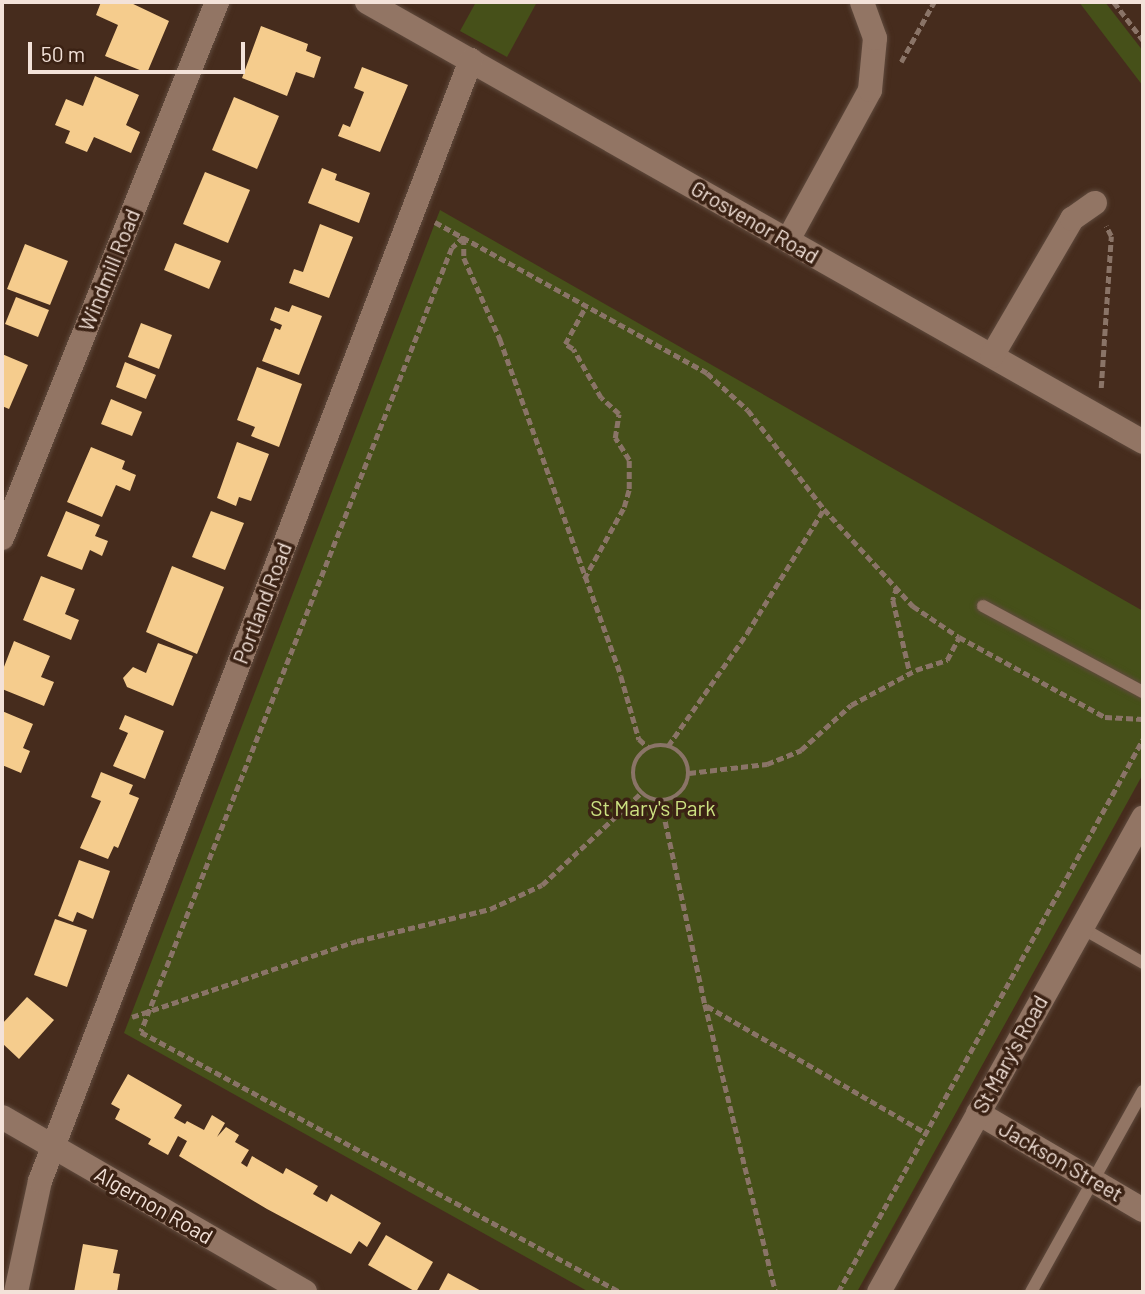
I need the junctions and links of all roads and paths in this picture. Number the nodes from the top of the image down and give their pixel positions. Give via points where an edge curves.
1 (217, 2) edge
2 (367, 2) edge
3 (862, 2) edge
4 (934, 2) edge
5 (1114, 2) edge
6 (1143, 40) edge
7 (471, 60) junction
8 (870, 90) junction
9 (1095, 203) joint
10 (413, 210) junction
11 (464, 237) junction
12 (788, 240) junction
13 (586, 306) junction
14 (992, 356) junction
15 (1099, 417) junction
16 (1143, 442) edge
17 (824, 509) junction
18 (2, 538) edge
19 (584, 579) junction
20 (897, 587) junction
21 (983, 606) dead end
22 (959, 637) junction
23 (910, 673) junction
24 (1143, 692) edge
25 (1143, 719) edge
26 (1143, 739) edge
27 (668, 746) junction
28 (649, 748) junction
29 (689, 774) junction
30 (640, 793) junction
31 (661, 801) junction
32 (1143, 818) edge
33 (1080, 927) junction
34 (1143, 963) edge
35 (705, 1004) junction
36 (148, 1013) junction
37 (100, 1024) junction
38 (1143, 1091) edge
39 (978, 1112) junction
40 (2, 1117) edge
41 (924, 1132) junction
42 (54, 1147) junction
43 (1094, 1180) junction
44 (1143, 1210) edge
45 (16, 1292) edge
46 (305, 1292) edge
47 (620, 1292) edge
48 (776, 1292) edge
49 (838, 1292) edge
50 (879, 1292) edge
51 (1031, 1292) edge

1 - 18 street, Windmill Road
2 - 7 street, Grosvenor Road
3 - 8 street via 875,38
4 - 8 path via 895,73
5 - 6 path
7 - 10 street, Portland Road
7 - 12 street, Grosvenor Road
8 - 12 street
9 - 14 street via 1072,219
9 - 15 path via 1111,236
10 - 11 path
10 - 37 street, Portland Road
11 - 13 path
11 - 19 path via 464,258 500,339
11 - 36 path via 452,248
12 - 14 street, Grosvenor Road
13 - 17 path via 707,373 780,446
13 - 19 path via 565,344 573,349 601,398 619,414 615,439 629,460 629,489 624,507
14 - 15 street, Grosvenor Road
15 - 16 street, Grosvenor Road
17 - 20 path
17 - 27 path via 747,633
19 - 28 path via 639,739
20 - 22 path via 913,606
20 - 23 path via 893,600
21 - 24 lane
22 - 23 path via 947,660
22 - 25 path via 1105,717
23 - 29 path via 851,705 800,750 767,764
26 - 41 path
27 - 28 path
27 - 29 path via 683,757
28 - 30 path via 633,768
29 - 31 path via 677,796
30 - 31 path
30 - 36 path via 542,885 490,909 357,942
31 - 35 path
32 - 33 street, St Mary's Road
33 - 34 lane
33 - 39 street, St Mary's Road
35 - 41 path via 715,1015
35 - 48 path
36 - 37 path
36 - 47 path via 141,1032
37 - 42 street, Portland Road
38 - 43 lane
39 - 43 street, Jackson Street
39 - 50 street, St Mary's Road
40 - 42 street, Algernon Road
41 - 49 path
42 - 45 street, Portland Road via 32,1210
42 - 46 street, Algernon Road
43 - 44 street, Jackson Street
43 - 51 lane

